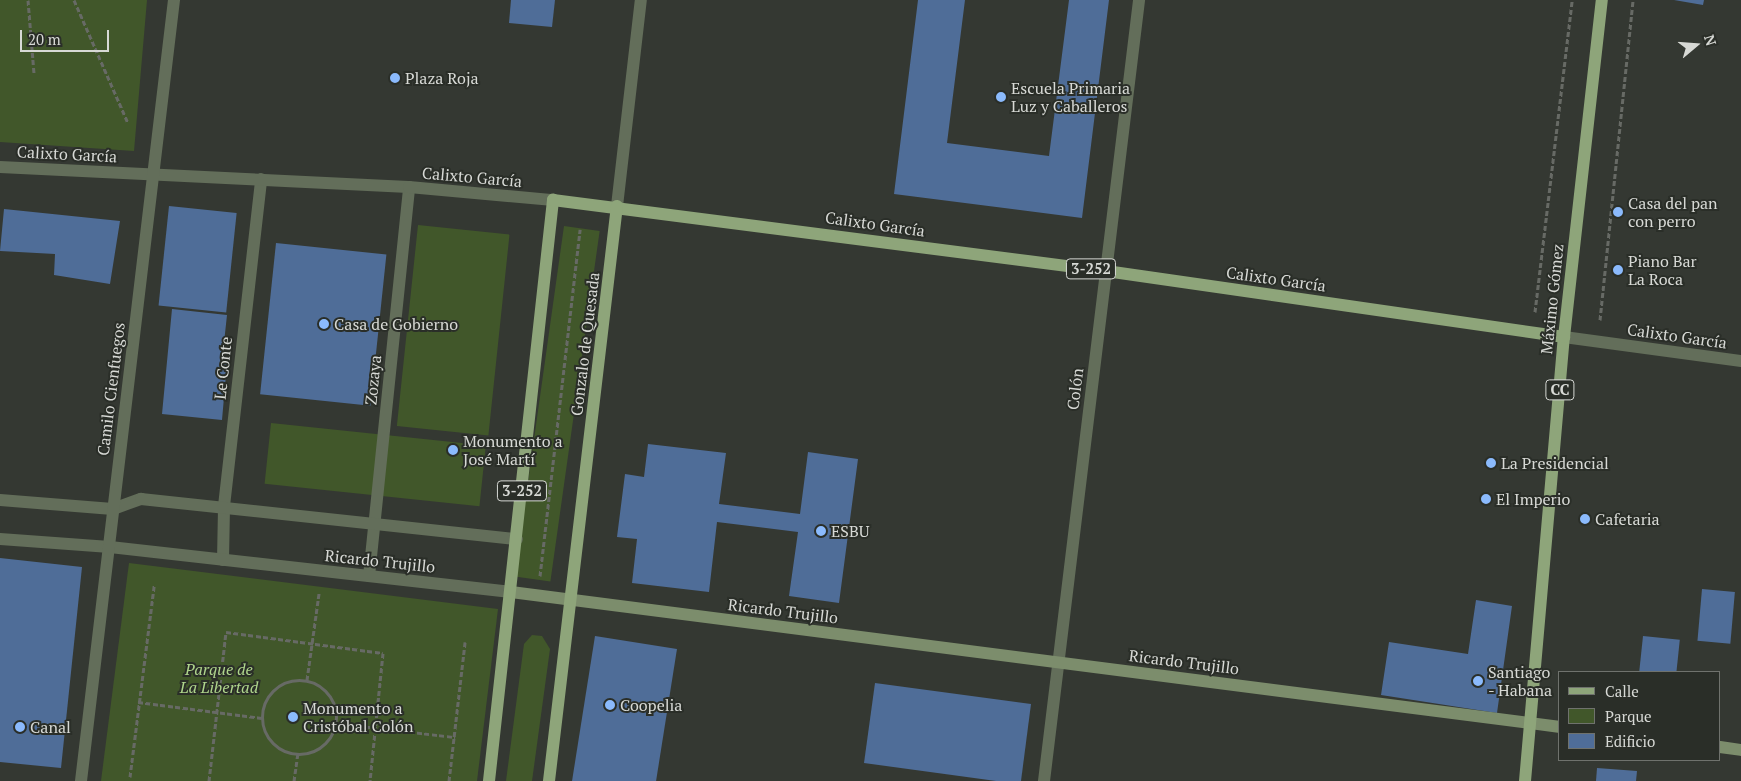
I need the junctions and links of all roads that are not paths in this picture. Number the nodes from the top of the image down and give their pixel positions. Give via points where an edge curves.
1 (174, 0) edge
2 (641, 0) edge
3 (1139, 0) edge
4 (1602, 0) edge
5 (0, 167) edge
6 (153, 174) junction
7 (261, 180) junction
8 (409, 187) junction
9 (553, 200) junction
10 (617, 206) junction
11 (1106, 271) junction
12 (1564, 337) junction
13 (1741, 361) edge
14 (0, 500) edge
15 (224, 506) junction
16 (113, 509) junction
17 (374, 522) junction
18 (517, 539) junction
19 (0, 540) edge
20 (110, 548) junction
21 (223, 560) junction
22 (370, 576) junction
23 (511, 592) junction
24 (571, 600) junction
25 (1058, 662) junction
26 (1530, 723) junction
27 (1558, 727) edge
28 (1721, 747) edge
29 (1741, 750) edge
30 (81, 781) edge
31 (489, 781) edge
32 (549, 781) edge
33 (1044, 781) edge
34 (1525, 781) edge

1 - 6 street, Camilo Cienfuegos
2 - 10 street, Gonzalo de Quesada
3 - 11 street, Colón
4 - 12 main road, Máximo Gómez / CC
5 - 6 street, Calixto García
6 - 7 street, Calixto García
6 - 16 street, Camilo Cienfuegos
7 - 8 street, Calixto García
7 - 15 street, Le Conte
8 - 9 street, Calixto García
8 - 17 street, Zozaya
9 - 10 main road, Calixto García / 3-252
9 - 18 main road, 3-252
10 - 11 main road, Calixto García / 3-252
10 - 24 main road, Gonzalo de Quesada
11 - 12 main road, Calixto García / 3-252
11 - 25 street, Colón
12 - 13 street, Calixto García
12 - 26 main road, Máximo Gómez / CC
14 - 16 street
15 - 16 street via 141,498
15 - 17 street
15 - 21 street, Le Conte
16 - 20 street, Camilo Cienfuegos
17 - 18 street
17 - 22 street, Zozaya
18 - 23 main road, 3-252
19 - 20 street, Ricardo Trujillo
20 - 21 street, Ricardo Trujillo
20 - 30 street, Camilo Cienfuegos
21 - 22 street, Ricardo Trujillo
22 - 23 street, Ricardo Trujillo
23 - 24 main road, Ricardo Trujillo
23 - 31 main road, 3-252
24 - 25 main road, Ricardo Trujillo
24 - 32 main road, Gonzalo de Quesada
25 - 26 main road, Ricardo Trujillo
25 - 33 street, Colón
26 - 27 main road, Ricardo Trujillo
26 - 34 main road, Máximo Gómez / CC
28 - 29 main road

